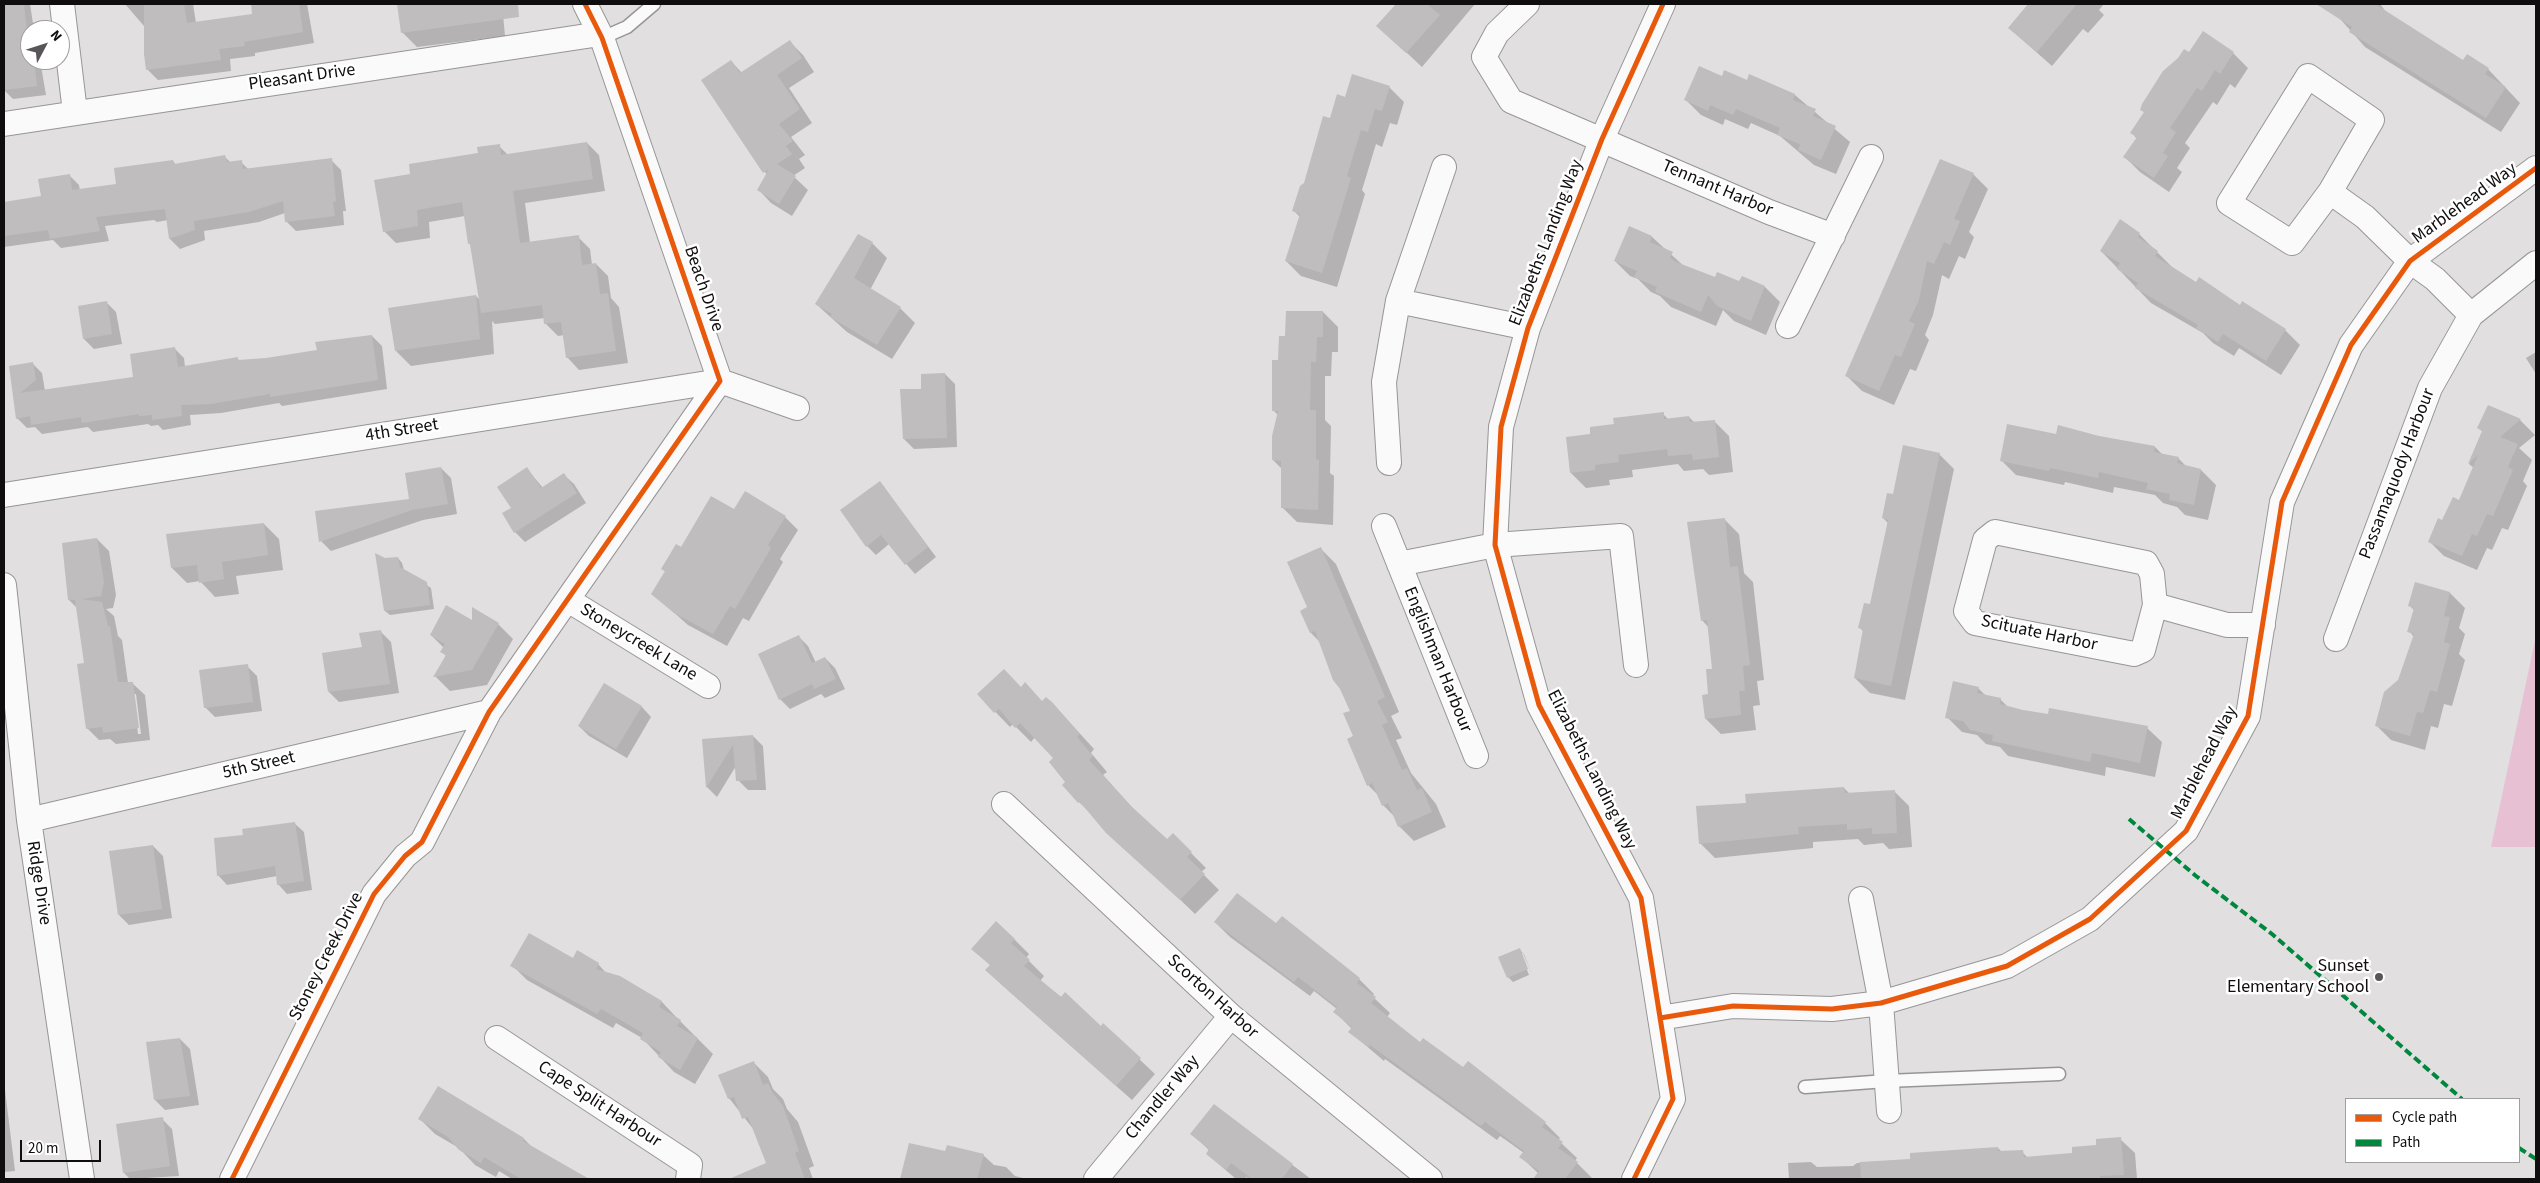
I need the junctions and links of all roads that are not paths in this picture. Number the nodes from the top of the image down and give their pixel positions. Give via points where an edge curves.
1 (62, 4) edge
2 (585, 4) edge
3 (654, 4) edge
4 (1527, 4) edge
5 (1662, 4) edge
6 (601, 36) junction
7 (75, 112) junction
8 (4, 124) edge
9 (1602, 139) junction
10 (1871, 158) dead end
11 (1444, 167) dead end
12 (2536, 168) edge
13 (2330, 192) junction
14 (1833, 236) junction
15 (2410, 261) junction
16 (2536, 263) edge
17 (1398, 301) junction
18 (2471, 315) junction
19 (1788, 326) dead end
20 (1528, 328) junction
21 (720, 381) junction
22 (797, 408) dead end
23 (1389, 463) dead end
24 (4, 495) edge
25 (1384, 526) dead end
26 (1495, 545) junction
27 (1399, 564) junction
28 (4, 585) edge
29 (568, 600) junction
30 (2155, 605) junction
31 (2262, 625) junction
32 (2336, 639) dead end
33 (1636, 665) dead end
34 (708, 686) dead end
35 (489, 712) junction
36 (1476, 756) dead end
37 (1004, 804) dead end
38 (29, 820) junction
39 (1860, 899) dead end
40 (1881, 1003) junction
41 (1231, 1016) junction
42 (1660, 1018) junction
43 (497, 1038) dead end
44 (2059, 1074) dead end
45 (1886, 1081) junction
46 (1805, 1086) dead end
47 (1888, 1111) dead end
48 (82, 1179) edge
49 (232, 1179) edge
50 (688, 1179) edge
51 (1096, 1179) edge
52 (1430, 1179) edge
53 (1634, 1179) edge

1 - 7 street
2 - 6 street, Beach Drive
3 - 6 lane via 627,27
4 - 9 street, Tennant Harbor via 1497,33 1484,57 1511,101
5 - 9 street, Elizabeths Landing Way
6 - 7 street, Pleasant Drive
6 - 21 street, Beach Drive
7 - 8 street, Pleasant Drive
9 - 14 street, Tennant Harbor via 1769,212
9 - 20 street, Elizabeths Landing Way
10 - 14 street
11 - 17 street
12 - 15 street, Marblehead Way
13 - 13 street via 2292,243 2229,203 2308,76 2372,120
13 - 15 street via 2365,218
14 - 19 street
15 - 18 street via 2435,279
15 - 31 street, Marblehead Way via 2351,345 2282,502
16 - 18 street, Passamaquody Harbour
17 - 20 street
17 - 23 street via 1384,382
18 - 32 street, Passamaquody Harbour via 2430,388
20 - 26 street, Elizabeths Landing Way via 1501,426
21 - 22 street, 4th Street
21 - 24 street, 4th Street
21 - 29 street, Stoney Creek Drive
25 - 27 street, Englishman Harbour
26 - 27 street, Englishman Harbour
26 - 33 street, Englishman Harbour via 1621,536
26 - 42 street, Elizabeths Landing Way via 1539,704 1641,898
27 - 36 street, Englishman Harbour
28 - 38 street, Ridge Drive
29 - 34 street, Stoneycreek Lane
29 - 35 street, Stoney Creek Drive
30 - 30 street, Scituate Harbor via 2143,650 2134,654 1975,623 1966,611 1986,540 1996,532 2146,563 2152,574
30 - 31 street via 2227,625
31 - 40 street, Marblehead Way via 2248,716 2186,831 2090,919 2007,966
35 - 38 street, 5th Street
35 - 49 street, Stoney Creek Drive via 422,842 405,856 374,894
37 - 41 street, Scorton Harbor
38 - 48 street, Ridge Drive
39 - 40 street
40 - 42 street, Marblehead Way via 1832,1009 1733,1006
40 - 45 street
41 - 51 street, Chandler Way
41 - 52 street, Scorton Harbor
42 - 53 street, Elizabeths Landing Way via 1673,1099
43 - 50 street, Cape Split Harbour via 690,1165
44 - 45 lane
45 - 46 lane
45 - 47 street

